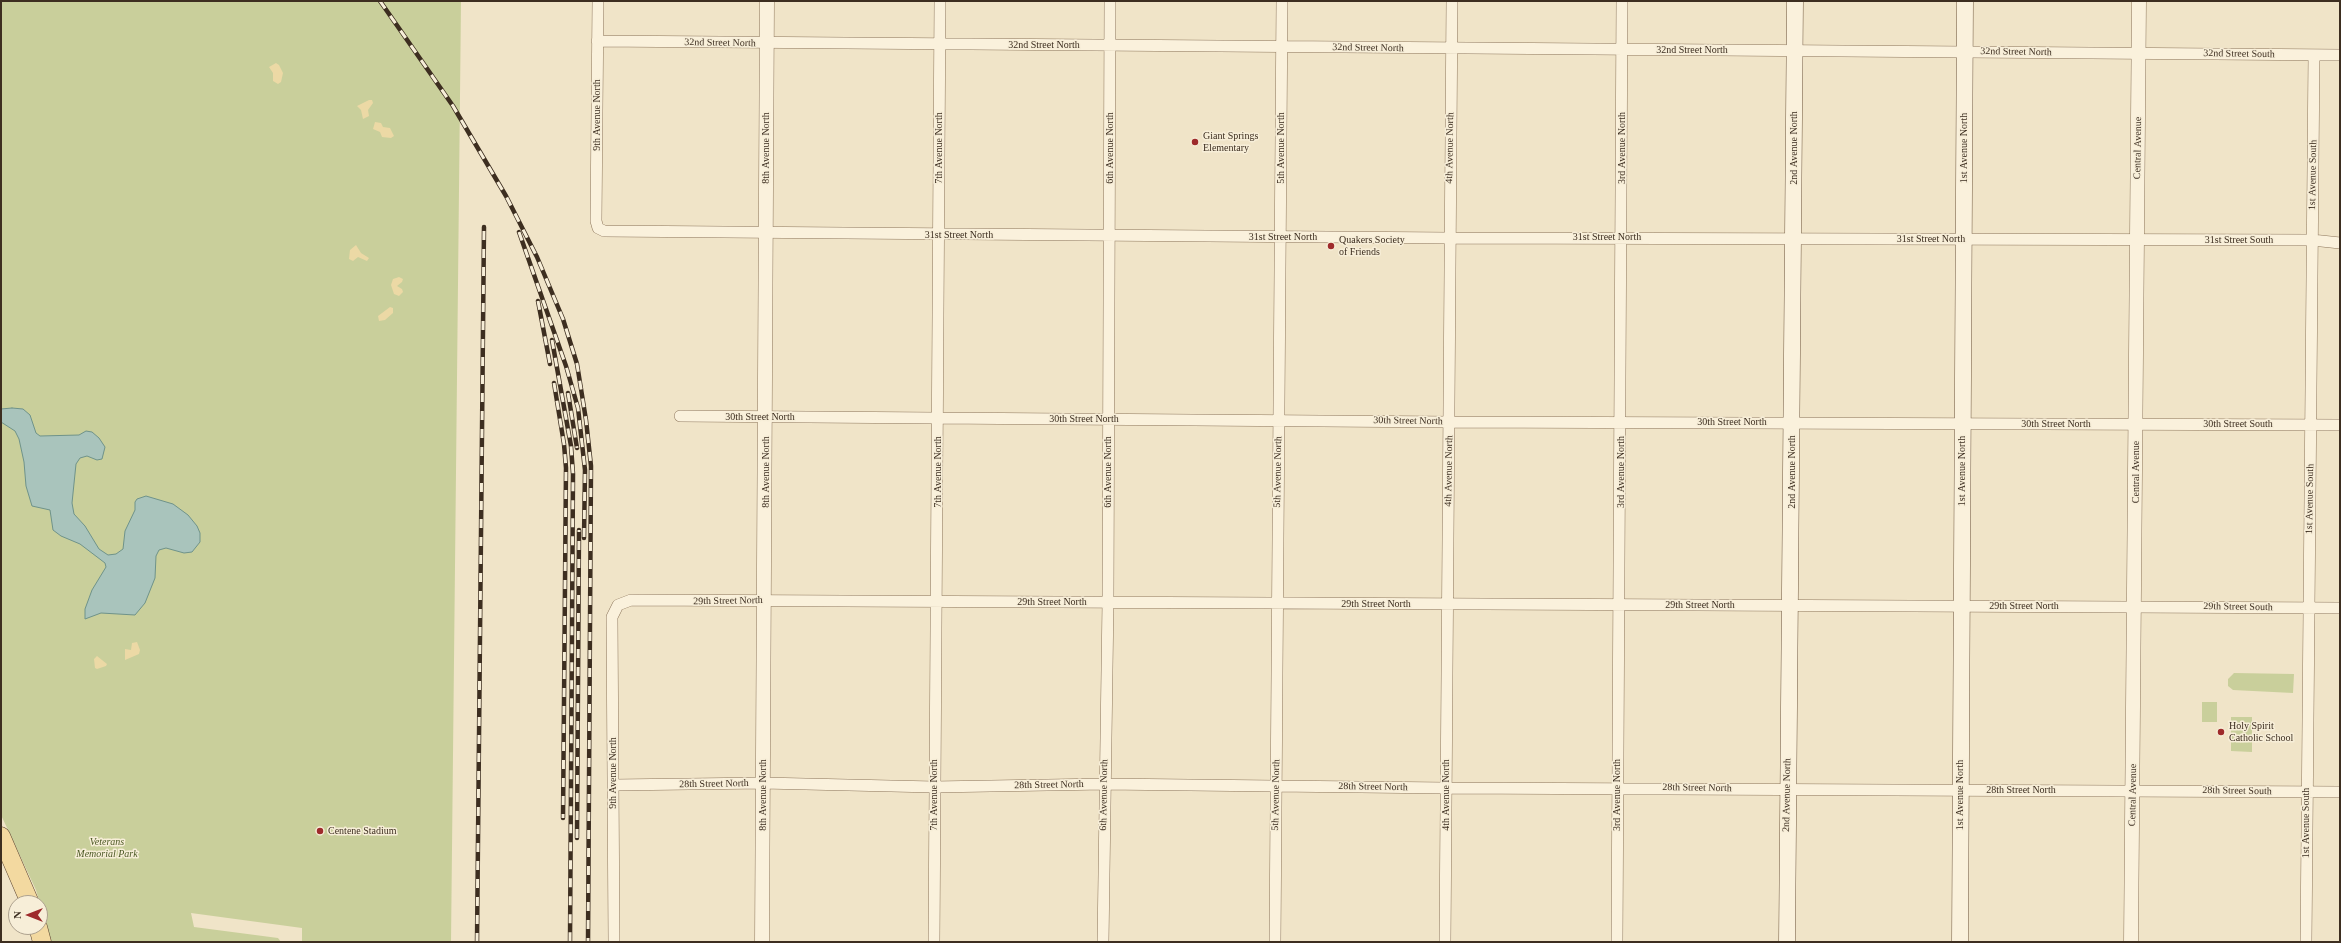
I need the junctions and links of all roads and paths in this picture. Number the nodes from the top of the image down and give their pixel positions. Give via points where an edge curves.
1 (598, 1) edge
2 (767, 1) edge
3 (940, 1) edge
4 (1110, 1) edge
5 (1282, 1) edge
6 (1452, 1) edge
7 (1622, 1) edge
8 (1795, 1) edge
9 (1965, 1) edge
10 (2139, 1) edge
11 (597, 41) junction
12 (767, 43) junction
13 (940, 44) junction
14 (1109, 45) junction
15 (1282, 47) junction
16 (1451, 49) junction
17 (1622, 50) junction
18 (1794, 51) junction
19 (1965, 52) junction
20 (2139, 54) junction
21 (2314, 55) junction
22 (2340, 55) edge
23 (598, 228) joint
24 (766, 234) junction
25 (939, 235) junction
26 (1110, 236) junction
27 (1280, 237) junction
28 (1621, 237) junction
29 (1449, 238) junction
30 (1793, 239) junction
31 (1964, 240) junction
32 (2137, 240) junction
33 (2312, 240) junction
34 (2340, 243) edge
35 (680, 416) dead end
36 (766, 416) junction
37 (938, 418) junction
38 (1109, 419) junction
39 (1279, 420) junction
40 (1621, 421) junction
41 (1450, 422) junction
42 (1792, 422) junction
43 (1962, 423) junction
44 (2136, 424) junction
45 (2311, 424) junction
46 (2340, 425) edge
47 (765, 600) junction
48 (937, 602) junction
49 (1108, 602) junction
50 (1277, 604) junction
51 (1447, 604) junction
52 (618, 605) joint
53 (1620, 605) junction
54 (1791, 605) junction
55 (1962, 606) junction
56 (2135, 606) junction
57 (2308, 608) junction
58 (2340, 608) edge
59 (763, 783) junction
60 (1104, 784) junction
61 (614, 785) junction
62 (1276, 785) junction
63 (934, 787) junction
64 (1617, 787) junction
65 (1446, 788) junction
66 (1787, 789) junction
67 (1960, 790) junction
68 (2133, 790) junction
69 (2306, 792) junction
70 (2340, 792) edge
71 (1, 836) edge
72 (27, 895) edge
73 (614, 942) edge
74 (762, 942) edge
75 (934, 942) edge
76 (1103, 942) edge
77 (1274, 942) edge
78 (1445, 942) edge
79 (1617, 942) edge
80 (1787, 942) edge
81 (1960, 942) edge
82 (2132, 942) edge
83 (2306, 942) edge

1 - 11 street, 9th Avenue North
2 - 12 street, 8th Avenue North
3 - 13 street, 7th Avenue North
4 - 14 street, 6th Avenue North
5 - 15 street, 5th Avenue North
6 - 16 street, 4th Avenue North
7 - 17 street, 3rd Avenue North
8 - 18 main road, 2nd Avenue North
9 - 19 main road, 1st Avenue North
10 - 20 street, Central Avenue
11 - 12 street, 32nd Street North
11 - 23 street, 9th Avenue North
12 - 13 street, 32nd Street North
12 - 24 street, 8th Avenue North
13 - 14 street, 32nd Street North
13 - 25 street, 7th Avenue North
14 - 15 street, 32nd Street North
14 - 26 street, 6th Avenue North
15 - 16 street, 32nd Street North
15 - 27 street, 5th Avenue North
16 - 17 street, 32nd Street North
16 - 29 street, 4th Avenue North
17 - 18 street, 32nd Street North
17 - 28 street, 3rd Avenue North
18 - 19 street, 32nd Street North
18 - 30 main road, 2nd Avenue North
19 - 20 street, 32nd Street North
19 - 31 main road, 1st Avenue North
20 - 21 street, 32nd Street South
20 - 32 street, Central Avenue
21 - 22 street, 32nd Street South
21 - 33 street, 1st Avenue South
23 - 24 street, 31st Street North via 604,231
24 - 25 street, 31st Street North
24 - 36 street, 8th Avenue North
25 - 26 street, 31st Street North
25 - 37 street, 7th Avenue North
26 - 27 street, 31st Street North
26 - 38 street, 6th Avenue North
27 - 29 street, 31st Street North
27 - 39 street, 5th Avenue North
28 - 29 street, 31st Street North
28 - 30 street, 31st Street North
28 - 40 street, 3rd Avenue North
29 - 41 street, 4th Avenue North
30 - 31 street, 31st Street North
30 - 42 main road, 2nd Avenue North
31 - 32 street, 31st Street North
31 - 43 main road, 1st Avenue North
32 - 33 street, 31st Street South
32 - 44 street, Central Avenue
33 - 34 street, 31st Street South
33 - 45 street, 1st Avenue South
35 - 36 street, 30th Street North
36 - 37 street, 30th Street North
36 - 47 street, 8th Avenue North
37 - 38 street, 30th Street North
37 - 48 street, 7th Avenue North
38 - 39 street, 30th Street North
38 - 49 street, 6th Avenue North
39 - 41 street, 30th Street North
39 - 50 street, 5th Avenue North
40 - 41 street, 30th Street North
40 - 42 street, 30th Street North
40 - 53 street, 3rd Avenue North
41 - 51 street, 4th Avenue North
42 - 43 street, 30th Street North
42 - 54 main road, 2nd Avenue North
43 - 44 street, 30th Street North
43 - 55 main road, 1st Avenue North
44 - 45 street, 30th Street South
44 - 56 street, Central Avenue
45 - 46 street, 30th Street South
45 - 57 street, 1st Avenue South
47 - 48 street, 29th Street North
47 - 52 street, 29th Street North via 630,600
47 - 59 street, 8th Avenue North
48 - 49 street, 29th Street North
48 - 63 street, 7th Avenue North
49 - 50 street, 29th Street North
49 - 60 street, 6th Avenue North
50 - 51 street, 29th Street North
50 - 62 street, 5th Avenue North
51 - 53 street, 29th Street North
51 - 65 street, 4th Avenue North
52 - 61 street, 9th Avenue North via 612,617
53 - 54 street, 29th Street North
53 - 64 street, 3rd Avenue North
54 - 55 street, 29th Street North
54 - 66 main road, 2nd Avenue North
55 - 56 street, 29th Street North
55 - 67 main road, 1st Avenue North
56 - 57 street, 29th Street South
56 - 68 street, Central Avenue
57 - 58 street, 29th Street South
57 - 69 street, 1st Avenue South
59 - 61 street, 28th Street North
59 - 63 street, 28th Street North
59 - 74 street, 8th Avenue North
60 - 62 street, 28th Street North
60 - 63 street, 28th Street North
60 - 76 street, 6th Avenue North
61 - 73 street, 9th Avenue North
62 - 65 street, 28th Street North
62 - 77 street, 5th Avenue North
63 - 75 street, 7th Avenue North
64 - 65 street, 28th Street North
64 - 66 street, 28th Street North
64 - 79 street, 3rd Avenue North
65 - 78 street, 4th Avenue North
66 - 67 street, 28th Street North
66 - 80 main road, 2nd Avenue North
67 - 68 street, 28th Street North
67 - 81 main road, 1st Avenue North
68 - 69 street, 28th Street South
68 - 82 street, Central Avenue
69 - 70 street, 28th Street South
69 - 83 street, 1st Avenue South
71 - 72 main road

